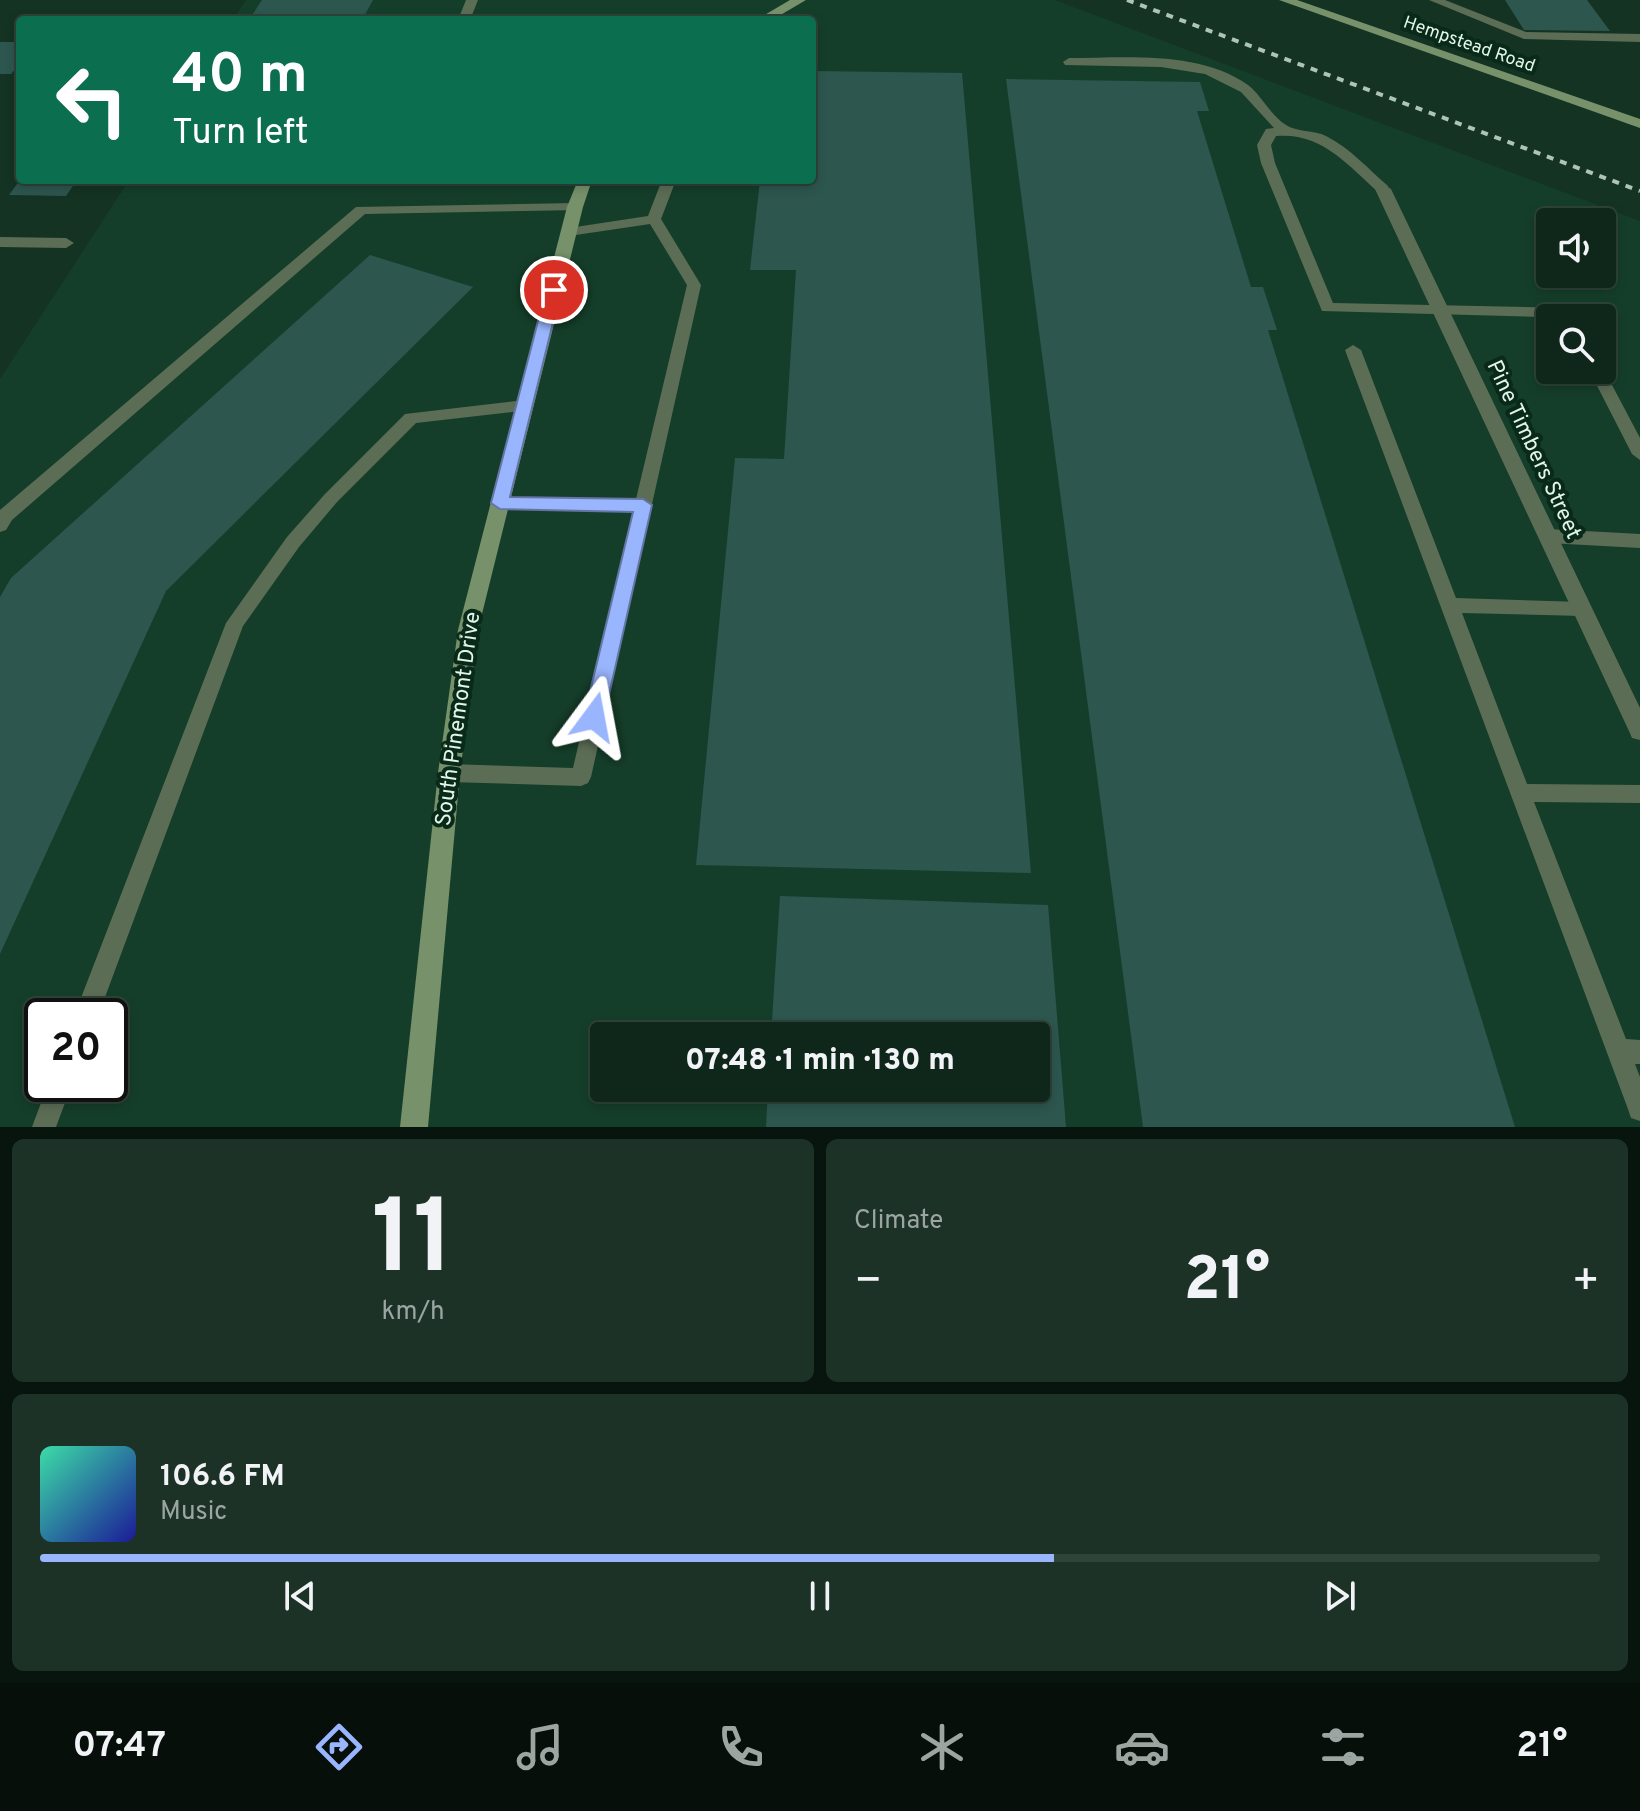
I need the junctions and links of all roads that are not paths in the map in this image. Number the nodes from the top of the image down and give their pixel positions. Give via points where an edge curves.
1 (800, 0) edge
2 (1285, 0) edge
3 (1435, 0) edge
4 (770, 16) edge
5 (1640, 38) edge
6 (1069, 62) dead end
7 (1640, 124) edge
8 (1283, 130) junction
9 (584, 184) edge
10 (667, 184) edge
11 (1383, 189) joint
12 (575, 207) junction
13 (654, 219) junction
14 (569, 232) junction
15 (0, 242) edge
16 (66, 243) dead end
17 (1441, 312) junction
18 (1536, 313) edge
19 (1353, 350) dead end
20 (1604, 384) edge
21 (524, 406) junction
22 (1640, 454) edge
23 (500, 503) junction
24 (643, 505) junction
25 (0, 525) edge
26 (1548, 536) junction
27 (1640, 541) edge
28 (1449, 605) junction
29 (1582, 609) junction
30 (1640, 731) edge
31 (449, 773) junction
32 (1521, 793) junction
33 (1640, 794) edge
34 (93, 998) edge
35 (1629, 1052) edge
36 (53, 1102) edge
37 (1640, 1109) edge
38 (44, 1127) edge
39 (414, 1127) edge

1 - 4 street
2 - 7 street, Hempstead Road
3 - 5 lane via 1524,35
6 - 8 lane via 1163,62 1201,70 1243,87
8 - 11 lane via 1316,134
8 - 17 lane via 1271,132 1264,145 1268,163 1327,308
9 - 12 street, South Pinemont Drive
10 - 13 lane
11 - 17 street, Pine Timbers Street
12 - 14 street, South Pinemont Drive
12 - 25 lane via 361,210
13 - 14 lane
13 - 24 lane via 694,285
14 - 21 street, South Pinemont Drive
15 - 16 street
17 - 18 lane
17 - 26 street, Pine Timbers Street
19 - 28 lane
20 - 22 lane
21 - 23 street, South Pinemont Drive
21 - 34 lane via 411,418 293,542 235,623
23 - 24 lane
23 - 31 street, South Pinemont Drive via 468,630
24 - 31 lane via 581,777
26 - 27 lane
26 - 29 street, Pine Timbers Street
28 - 29 lane
28 - 32 lane
29 - 30 street, Pine Timbers Street
31 - 39 street, South Pinemont Drive
32 - 33 lane
32 - 35 lane
35 - 37 lane
36 - 38 lane

